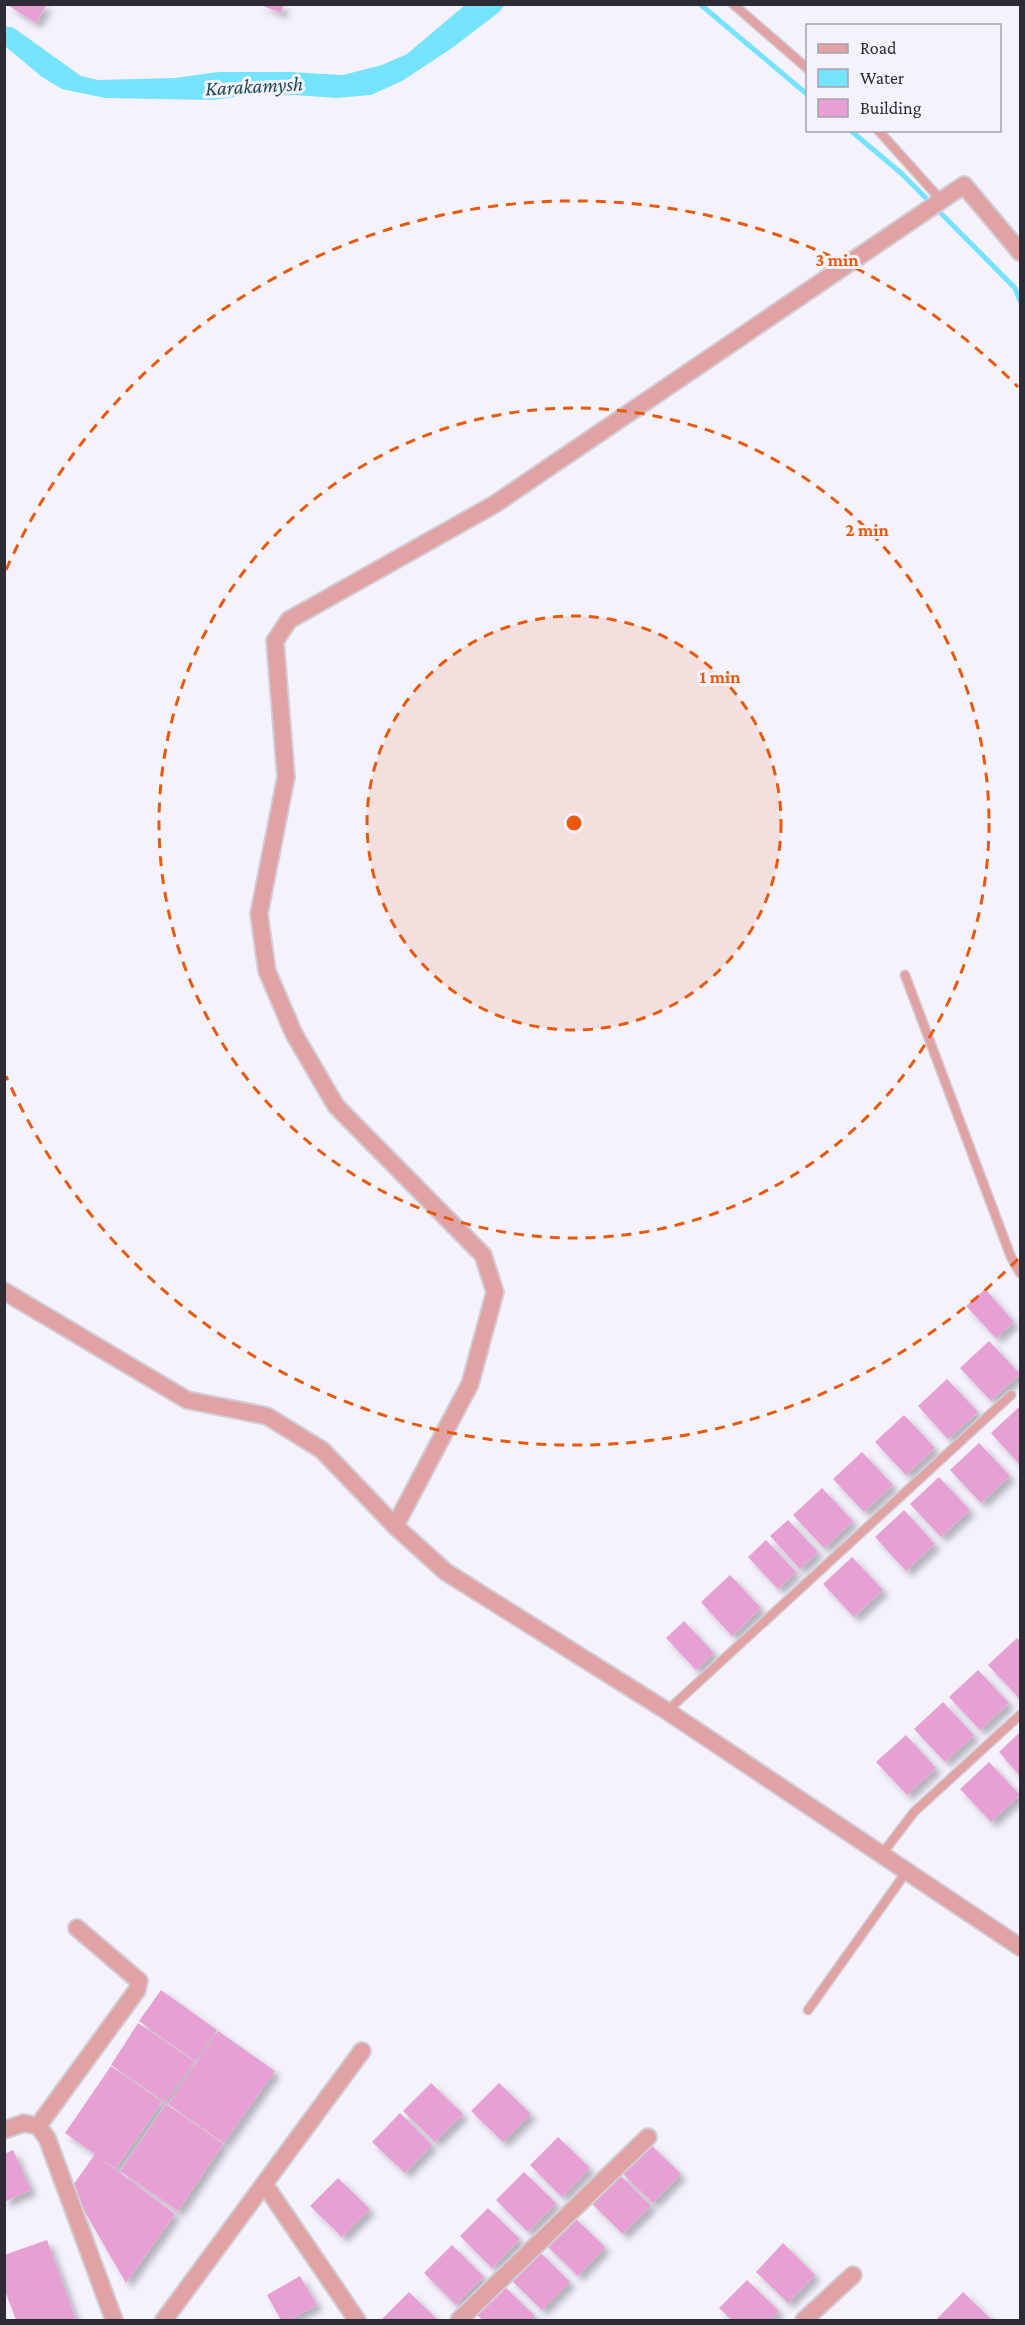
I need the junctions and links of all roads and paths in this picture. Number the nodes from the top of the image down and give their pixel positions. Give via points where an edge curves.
1 (733, 4) edge
2 (806, 68) edge
3 (880, 132) edge
4 (941, 200) junction
5 (1020, 252) edge
6 (905, 975) dead end
7 (1020, 1273) edge
8 (4, 1291) edge
9 (1011, 1395) dead end
10 (395, 1526) junction
11 (666, 1711) junction
12 (1020, 1715) edge
13 (882, 1854) junction
14 (907, 1871) junction
15 (77, 1928) dead end
16 (1020, 1947) edge
17 (808, 2010) dead end
18 (362, 2051) dead end
19 (38, 2126) junction
20 (4, 2130) edge
21 (648, 2137) dead end
22 (265, 2185) junction
23 (853, 2275) dead end
24 (114, 2320) edge
25 (164, 2320) edge
26 (357, 2320) edge
27 (459, 2320) edge
28 (804, 2320) edge

1 - 2 lane
3 - 4 lane
4 - 5 street via 964,185
4 - 10 street via 495,504 289,620 275,641 286,777 259,914 267,971 294,1034 336,1106 483,1255 495,1292 470,1384
6 - 7 lane
8 - 10 street via 187,1400 267,1416 322,1450
9 - 11 lane
10 - 11 street via 446,1572
11 - 13 street
12 - 13 lane via 914,1812
13 - 14 street
14 - 16 street
14 - 17 lane
15 - 19 street via 139,1981 137,1990
18 - 22 street
19 - 20 street via 24,2123
19 - 24 street via 47,2138
21 - 27 street
22 - 25 street
22 - 26 street
23 - 28 street

